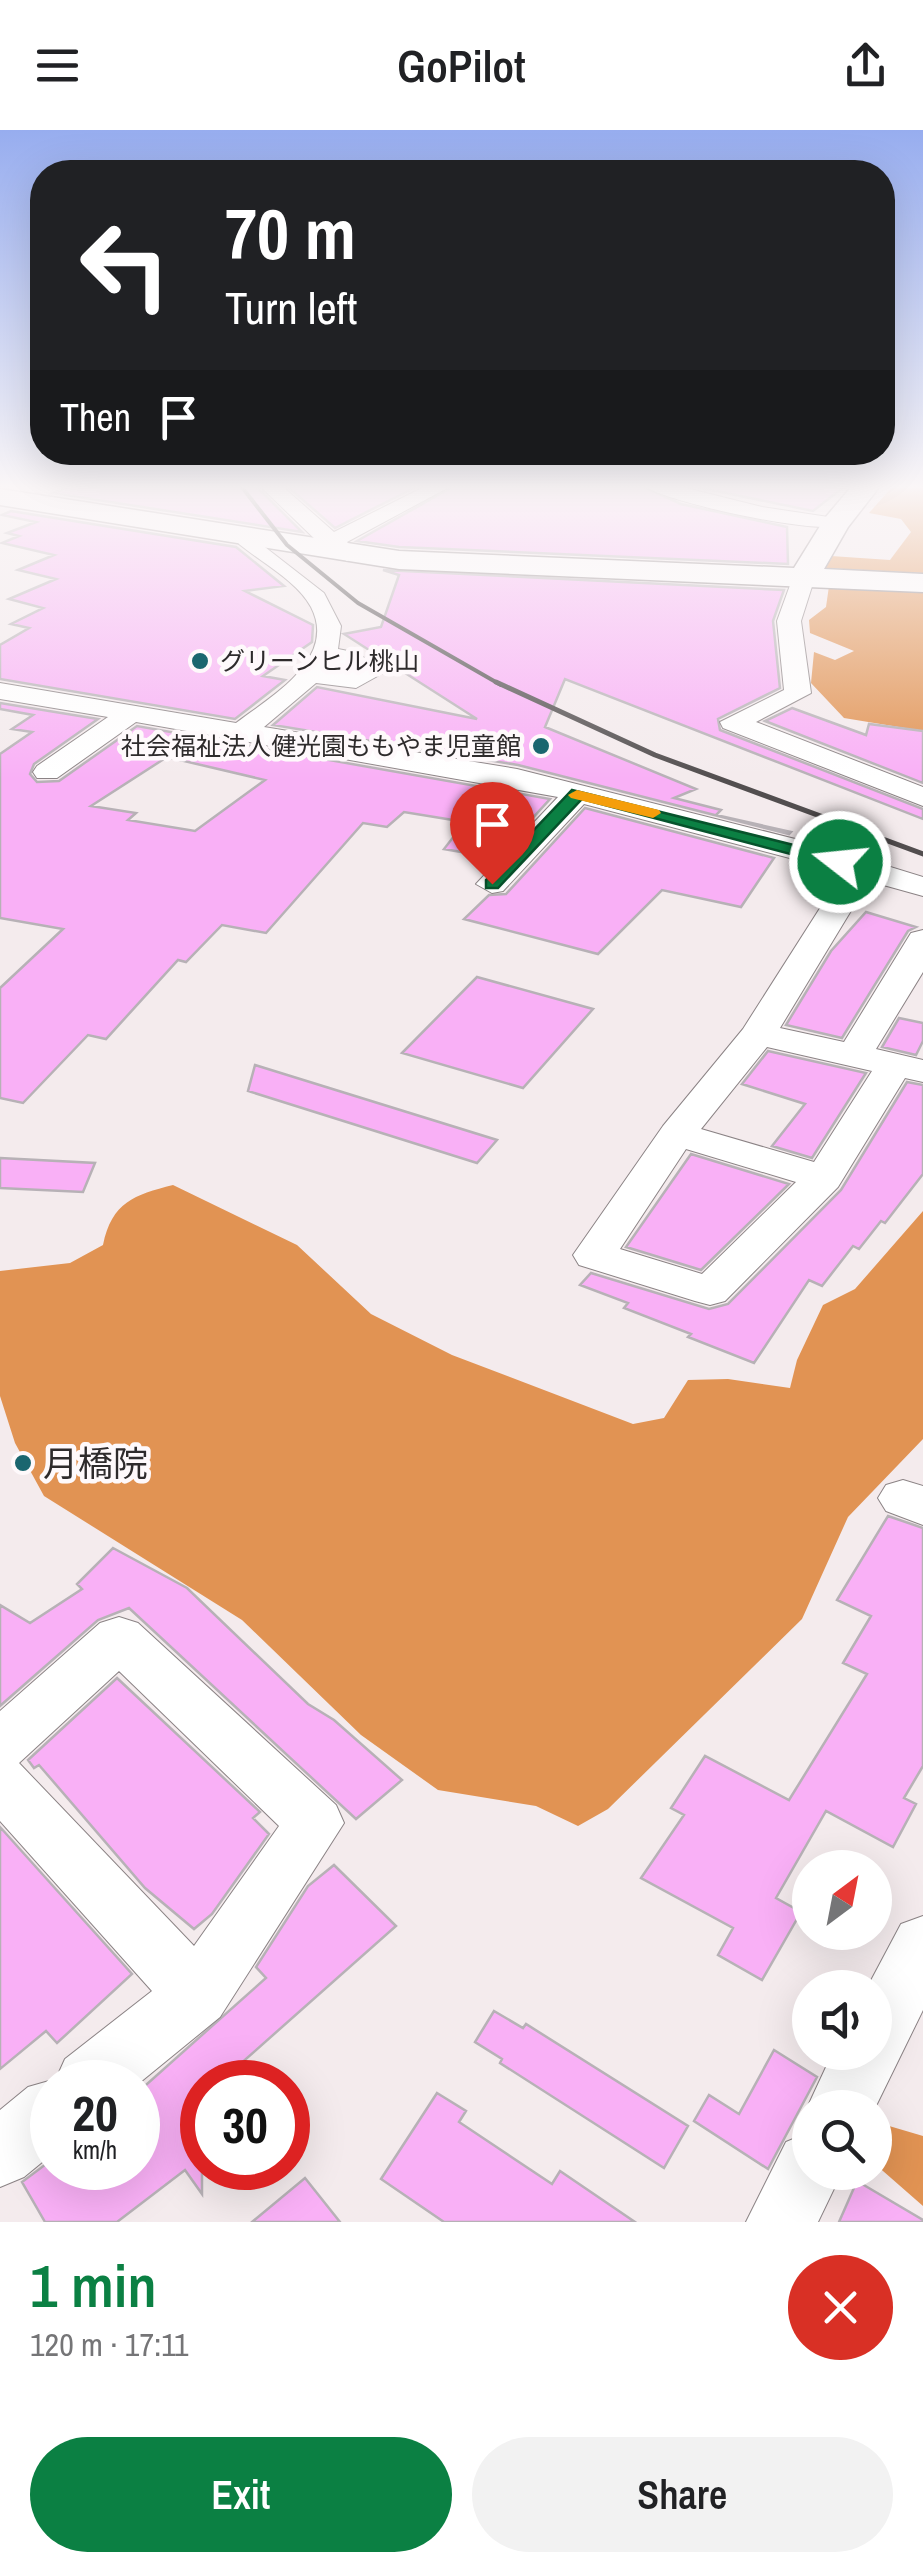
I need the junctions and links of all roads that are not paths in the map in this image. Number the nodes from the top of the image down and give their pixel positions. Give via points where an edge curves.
1 (298, 584) edge
2 (803, 584) edge
3 (0, 691) edge
4 (131, 713) junction
5 (242, 732) junction
6 (47, 772) dead end
7 (578, 793) junction
8 (923, 797) edge
9 (860, 868) junction
10 (492, 884) dead end
11 (923, 887) edge
12 (923, 940) edge
13 (888, 1004) junction
14 (923, 1014) edge
15 (758, 1034) junction
16 (853, 1056) junction
17 (909, 1068) edge
18 (677, 1134) junction
19 (824, 1178) junction
20 (0, 1746) edge
21 (0, 1781) edge
22 (923, 1945) edge
23 (197, 1995) junction
24 (892, 2006) edge
25 (116, 2060) edge
26 (30, 2129) edge
27 (0, 2153) edge
28 (798, 2190) edge
29 (781, 2222) edge

1 - 5 street via 322,605 327,622 318,665
2 - 8 street via 802,600 790,614 790,675 798,693 733,722
3 - 4 street
4 - 5 street
4 - 6 street
5 - 7 street
7 - 9 street
7 - 10 street
9 - 11 street
9 - 15 street
12 - 13 street
13 - 14 street
13 - 16 street
15 - 16 street
15 - 18 street
16 - 17 street
17 - 19 street
18 - 19 street
18 - 19 street via 594,1255 710,1290
20 - 23 street via 119,1638 315,1823
21 - 23 street
22 - 24 street
23 - 25 street
26 - 27 street
28 - 29 street

